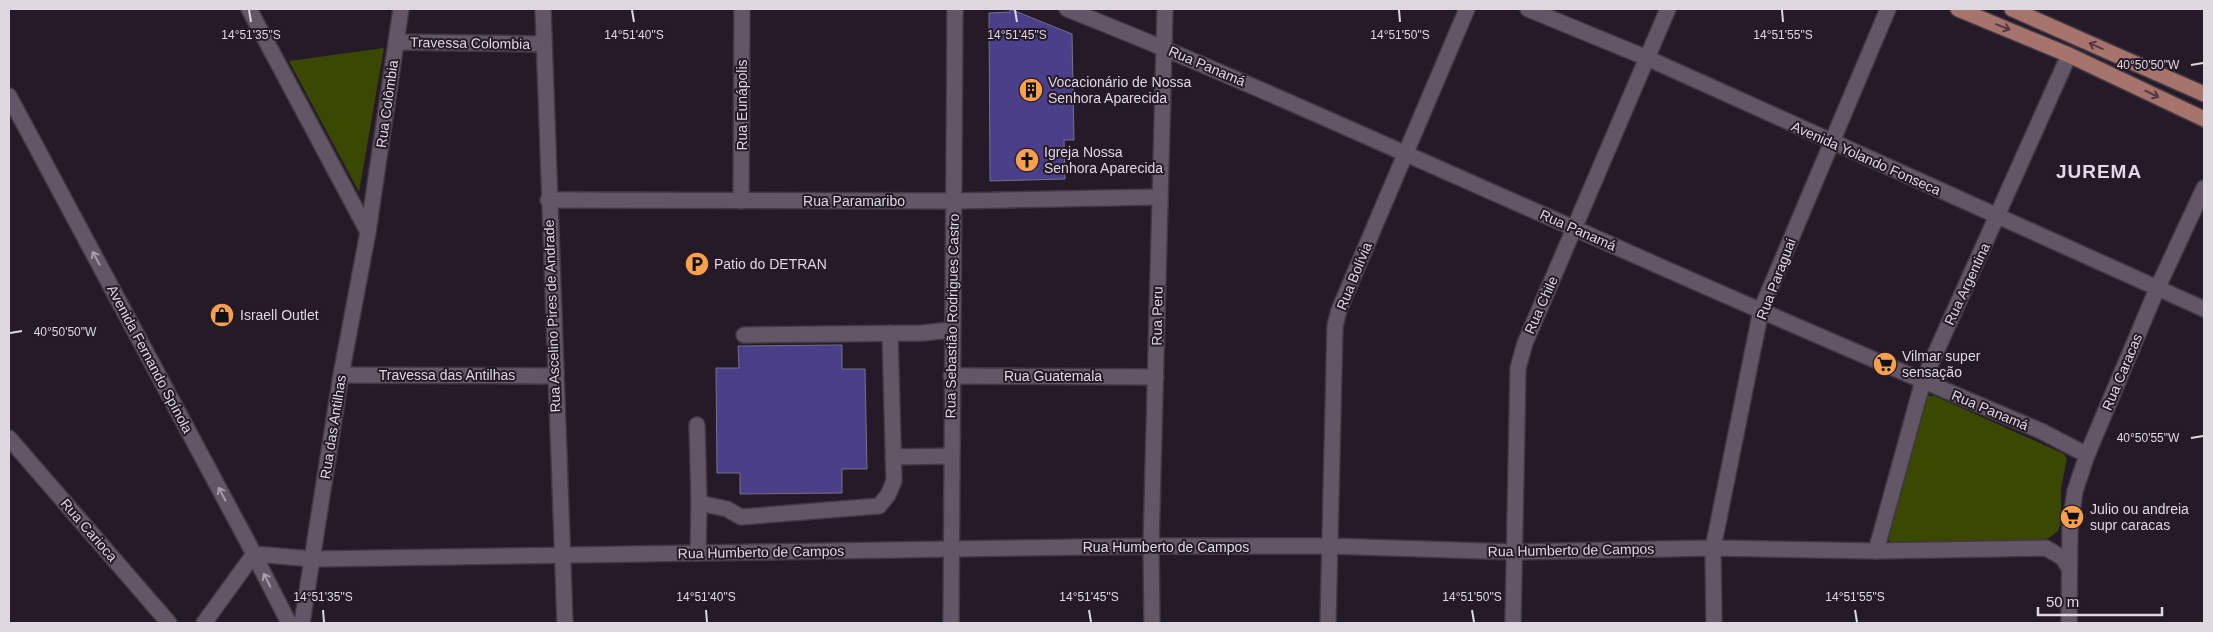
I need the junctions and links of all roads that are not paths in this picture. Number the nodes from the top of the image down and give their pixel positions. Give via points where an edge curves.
1 (249, 9) edge
2 (401, 9) edge
3 (543, 9) edge
4 (742, 9) edge
5 (955, 9) edge
6 (1067, 9) edge
7 (1165, 9) edge
8 (1467, 9) edge
9 (1528, 9) edge
10 (1668, 9) edge
11 (1888, 9) edge
12 (1958, 9) edge
13 (2012, 9) edge
14 (396, 42) junction
15 (544, 44) junction
16 (1164, 48) junction
17 (2070, 54) junction
18 (1647, 58) junction
19 (2204, 94) edge
20 (9, 96) edge
21 (2204, 119) edge
22 (1830, 142) junction
23 (1406, 152) junction
24 (2204, 188) edge
25 (1159, 197) junction
26 (373, 198) junction
27 (548, 200) junction
28 (741, 201) junction
29 (954, 201) junction
30 (352, 202) junction
31 (1997, 217) junction
32 (1575, 229) junction
33 (368, 232) junction
34 (2157, 289) junction
35 (2204, 309) edge
36 (1762, 310) junction
37 (952, 330) junction
38 (890, 333) junction
39 (744, 335) dead end
40 (341, 375) junction
41 (554, 376) junction
42 (951, 376) junction
43 (1156, 377) junction
44 (1923, 381) junction
45 (697, 425) dead end
46 (9, 438) edge
47 (2087, 455) junction
48 (951, 456) junction
49 (893, 457) junction
50 (699, 503) junction
51 (2070, 527) junction
52 (1151, 546) junction
53 (1330, 546) junction
54 (1713, 548) junction
55 (2046, 548) junction
56 (950, 550) junction
57 (1876, 550) junction
58 (1514, 552) junction
59 (698, 553) junction
60 (254, 554) junction
61 (562, 555) junction
62 (313, 560) junction
63 (2069, 568) junction
64 (169, 623) edge
65 (204, 623) edge
66 (289, 623) edge
67 (302, 623) edge
68 (564, 623) edge
69 (951, 623) edge
70 (1152, 623) edge
71 (1328, 623) edge
72 (1513, 623) edge
73 (1714, 623) edge
74 (2069, 623) edge

1 - 30 street
2 - 14 street, Rua Colômbia
3 - 15 street, Rua Ascelino Pires de Andrade
4 - 28 street, Rua Eunápolis
5 - 29 street, Rua Sebastião Rodrigues Castro
6 - 16 street, Rua Panamá
7 - 16 street, Rua Peru
8 - 23 street, Rua Bolívia
9 - 18 street, Avenida Yolando Fonseca
10 - 18 street, Rua Chile
11 - 22 street, Rua Paraguai
12 -> 17 main road
19 -> 13 main road
14 - 15 street, Travessa Colombia
14 - 26 street, Rua Colômbia
15 - 27 street, Rua Ascelino Pires de Andrade
16 - 23 street, Rua Panamá
16 - 25 street, Rua Peru
17 -> 21 main road
17 - 31 street, Rua Argentina
18 - 22 street, Avenida Yolando Fonseca
18 - 32 street, Rua Chile
60 -> 20 street, Avenida Fernando Spínola
22 - 31 street, Avenida Yolando Fonseca
22 - 36 street, Rua Paraguai
23 - 32 street, Rua Panamá
23 - 53 street, Rua Bolívia via 1335,326
24 - 34 street, Rua Caracas
25 - 29 street, Rua Paramaribo
25 - 43 street, Rua Peru
26 - 30 street
26 - 33 street, Rua das Antilhas
27 - 28 street, Rua Paramaribo
27 - 41 street, Rua Ascelino Pires de Andrade
28 - 29 street, Rua Paramaribo
29 - 37 street, Rua Sebastião Rodrigues Castro
30 - 33 street
31 - 34 street, Avenida Yolando Fonseca
31 - 44 street, Rua Argentina
32 - 36 street, Rua Panamá
32 - 58 street, Rua Chile via 1525,343 1518,368
33 - 40 street, Rua das Antilhas
34 - 35 street, Avenida Yolando Fonseca
34 - 47 street, Rua Caracas
36 - 44 street, Rua Panamá
36 - 54 street, Rua Paraguai
37 - 38 street
37 - 42 street, Rua Sebastião Rodrigues Castro
38 - 39 street
38 - 49 street
40 - 41 street, Travessa das Antilhas
40 - 62 street, Rua das Antilhas
41 - 61 street, Rua Ascelino Pires de Andrade
42 - 43 street, Rua Guatemala
42 - 48 street, Rua Sebastião Rodrigues Castro
43 - 52 street, Rua Peru
44 - 47 street, Rua Panamá via 2041,431
44 - 57 street, Rua Argentina
45 - 50 street
46 - 64 street, Rua Carioca
47 - 51 street, Rua Caracas via 2075,491
48 - 49 street
48 - 56 street, Rua Sebastião Rodrigues Castro
49 - 50 street via 894,481 879,506 741,517 727,509
50 - 59 street
51 - 55 street
51 - 63 street, Rua Caracas
52 - 53 street, Rua Humberto de Campos
52 - 56 street, Rua Humberto de Campos
52 - 70 street, Rua Peru
53 - 58 street, Rua Humberto de Campos
53 - 71 street, Rua Bolívia
54 - 57 street, Rua Humberto de Campos
54 - 58 street, Rua Humberto de Campos
54 - 73 street, Rua Paraguai
55 - 57 street, Rua Humberto de Campos
55 - 63 street via 2063,558
56 - 59 street, Rua Humberto de Campos
56 - 69 street, Rua Sebastião Rodrigues Castro
58 - 72 street, Rua Chile
59 - 61 street, Rua Humberto de Campos
60 - 62 street, Rua Humberto de Campos
60 - 65 street
66 -> 60 street, Avenida Fernando Spínola
61 - 62 street, Rua Humberto de Campos
61 - 68 street, Rua Ascelino Pires de Andrade
62 - 67 street, Rua das Antilhas
63 - 74 street, Rua Caracas

